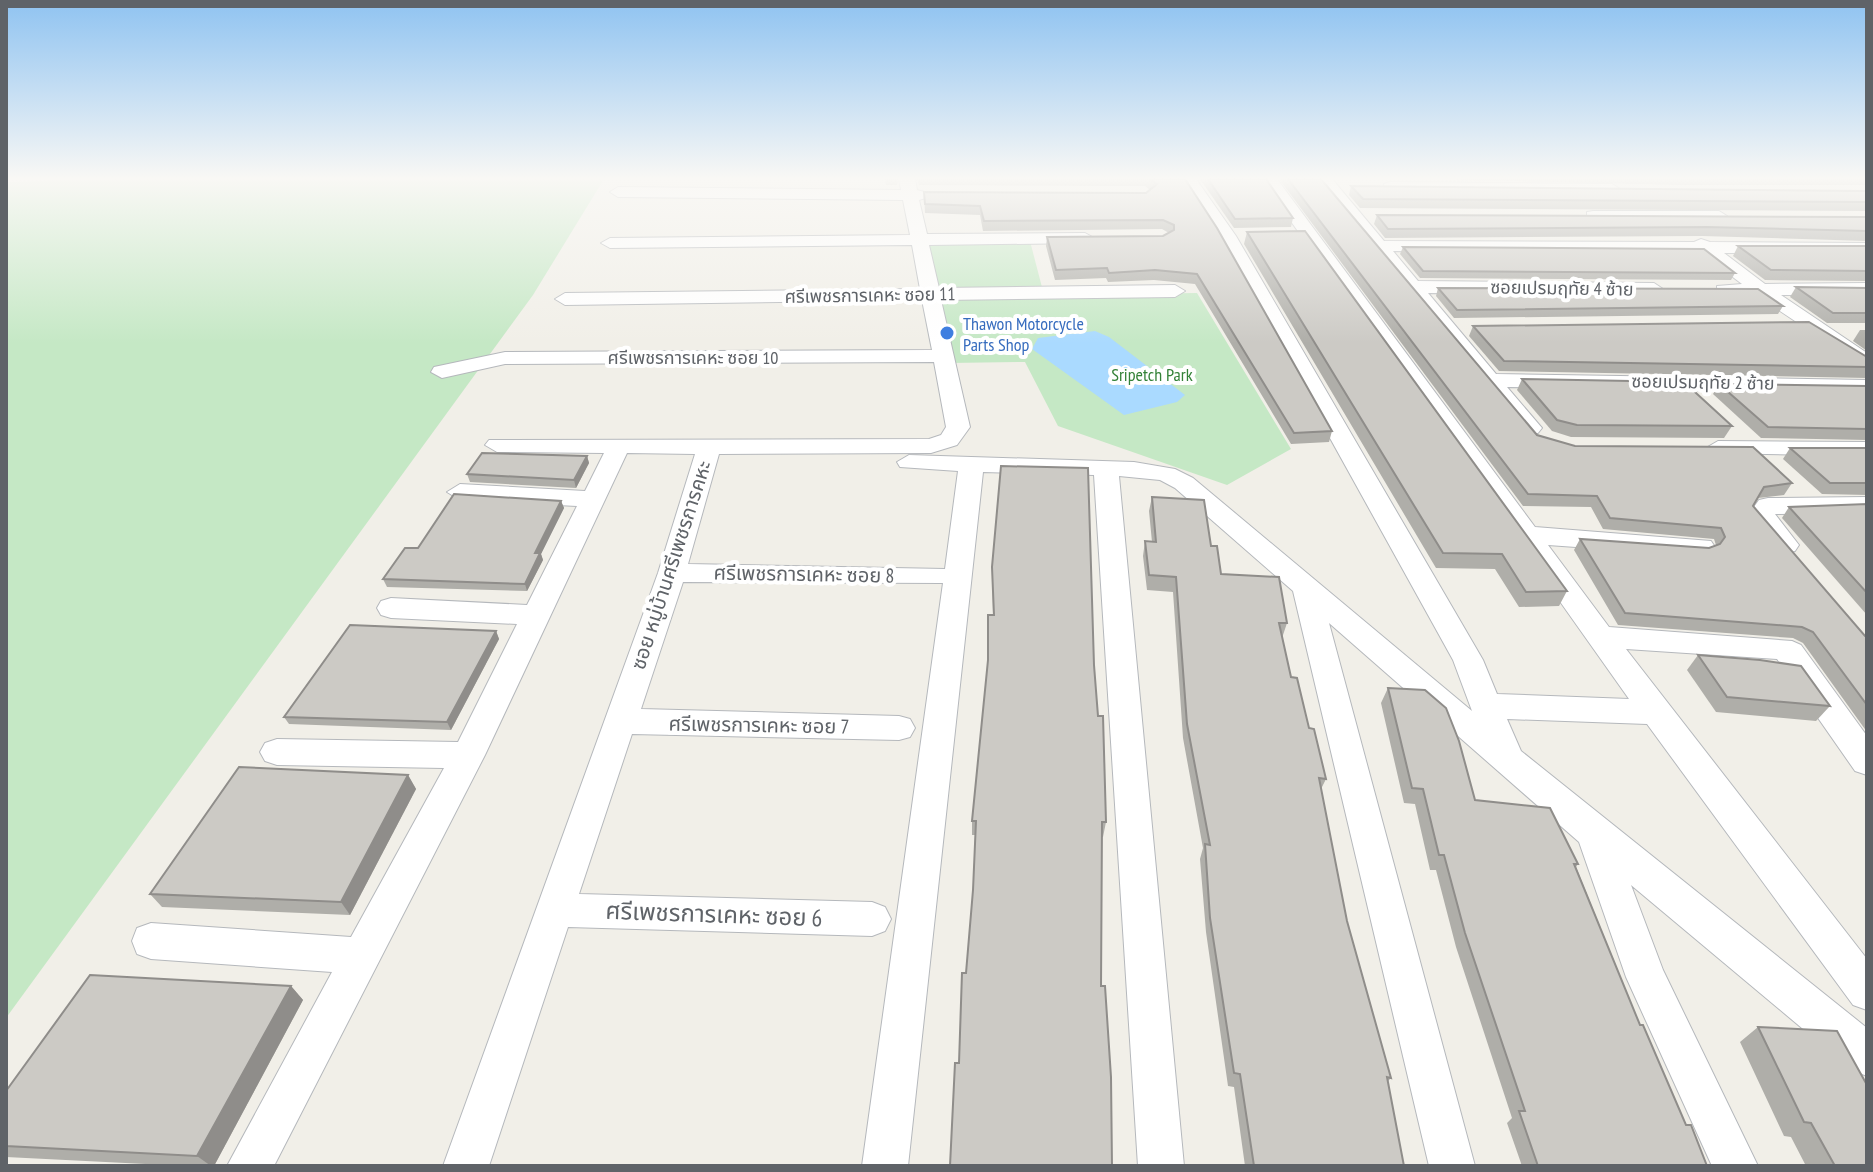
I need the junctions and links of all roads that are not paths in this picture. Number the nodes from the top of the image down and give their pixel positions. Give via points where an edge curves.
1 (920, 234) edge
2 (1367, 234) edge
3 (1688, 234) edge
4 (1309, 235) joint
5 (1227, 236) joint
6 (1255, 236) edge
7 (1282, 236) edge
8 (1102, 238) edge
9 (922, 240) junction
10 (610, 243) dead end
11 (1378, 246) junction
12 (1704, 246) junction
13 (1867, 248) edge
14 (1412, 287) junction
15 (1867, 289) edge
16 (1761, 290) junction
17 (1175, 291) dead end
18 (932, 294) junction
19 (565, 299) dead end
20 (1777, 323) edge
21 (1479, 326) edge
22 (1448, 327) junction
23 (1816, 327) junction
24 (1852, 331) dead end
25 (945, 356) junction
26 (1867, 363) edge
27 (442, 372) dead end
28 (1491, 380) junction
29 (1682, 381) junction
30 (1867, 387) edge
31 (1713, 410) edge
32 (1735, 429) edge
33 (1555, 444) edge
34 (497, 445) dead end
35 (619, 446) junction
36 (709, 447) junction
37 (1697, 448) edge
38 (1756, 449) junction
39 (1867, 449) edge
40 (909, 462) dead end
41 (971, 466) junction
42 (1106, 468) junction
43 (460, 492) edge
44 (593, 499) junction
45 (1814, 505) junction
46 (1867, 505) edge
47 (1527, 535) junction
48 (1702, 547) edge
49 (1807, 569) edge
50 (672, 573) junction
51 (936, 576) dead end
52 (1305, 584) junction
53 (391, 608) dead end
54 (537, 615) junction
55 (1602, 637) junction
56 (1488, 706) junction
57 (1657, 712) junction
58 (620, 721) junction
59 (899, 728) dead end
60 (277, 752) dead end
61 (468, 755) junction
62 (1507, 758) junction
63 (1867, 762) edge
64 (1594, 833) junction
65 (555, 910) junction
66 (872, 919) dead end
67 (151, 941) dead end
68 (364, 956) junction
69 (1867, 991) edge
70 (1867, 1055) edge
71 (250, 1166) edge
72 (466, 1166) edge
73 (885, 1166) edge
74 (1161, 1166) edge
75 (1452, 1166) edge
76 (1735, 1166) edge

1 - 9 street, ซอย หมู่บ้านศรีเพชรการคหะ
2 - 11 street
3 - 12 street
4 - 7 street
4 - 47 street
5 - 6 street
5 - 56 street via 1468,660
8 - 9 street
9 - 10 street
9 - 18 street, ซอย หมู่บ้านศรีเพชรการคหะ
11 - 12 street
11 - 14 street
12 - 13 street
12 - 16 street
14 - 16 street, ซอยเปรมฤทัย 4 ซ้าย
14 - 22 street
15 - 16 street, ซอยเปรมฤทัย 4 ซ้าย
16 - 23 street
17 - 18 street, ศรีเพชรการเคหะ ซอย 11
18 - 19 street, ศรีเพชรการเคหะ ซอย 11
18 - 25 street, ซอย หมู่บ้านศรีเพชรการคหะ
20 - 23 street
21 - 22 street
22 - 28 street
23 - 24 street
23 - 26 street
25 - 27 street, ศรีเพชรการเคหะ ซอย 10 via 505,358
25 - 36 street, ซอย หมู่บ้านศรีเพชรการคหะ via 958,427 949,440 931,446
28 - 29 street, ซอยเปรมฤทัย 2 ซ้าย
28 - 33 street via 1532,431
29 - 30 street, ซอยเปรมฤทัย 2 ซ้าย
29 - 31 street
32 - 38 street
34 - 35 street
35 - 36 street
35 - 44 street
36 - 50 street, ซอย หมู่บ้านศรีเพชรการคหะ
37 - 38 street
38 - 39 street
38 - 45 street
40 - 41 street
41 - 42 street
41 - 73 street
42 - 52 street via 1153,471 1184,483
42 - 74 street
43 - 44 street
44 - 54 street
45 - 46 street
45 - 49 street via 1768,506 1761,515
47 - 48 street
47 - 55 street
50 - 51 street, ศรีเพชรการเคหะ ซอย 8
50 - 58 street, ซอย หมู่บ้านศรีเพชรการคหะ
52 - 62 street
52 - 75 street
53 - 54 street
54 - 61 street
55 - 57 street
55 - 63 street via 1790,653
56 - 57 street
56 - 62 street
57 - 69 street
58 - 59 street, ศรีเพชรการเคหะ ซอย 7
58 - 65 street, ซอย หมู่บ้านศรีเพชรการคหะ
60 - 61 street
61 - 68 street
62 - 64 street
64 - 70 street
64 - 76 street via 1646,977
65 - 66 street, ศรีเพชรการเคหะ ซอย 6
65 - 72 street, ซอย หมู่บ้านศรีเพชรการคหะ
67 - 68 street
68 - 71 street

